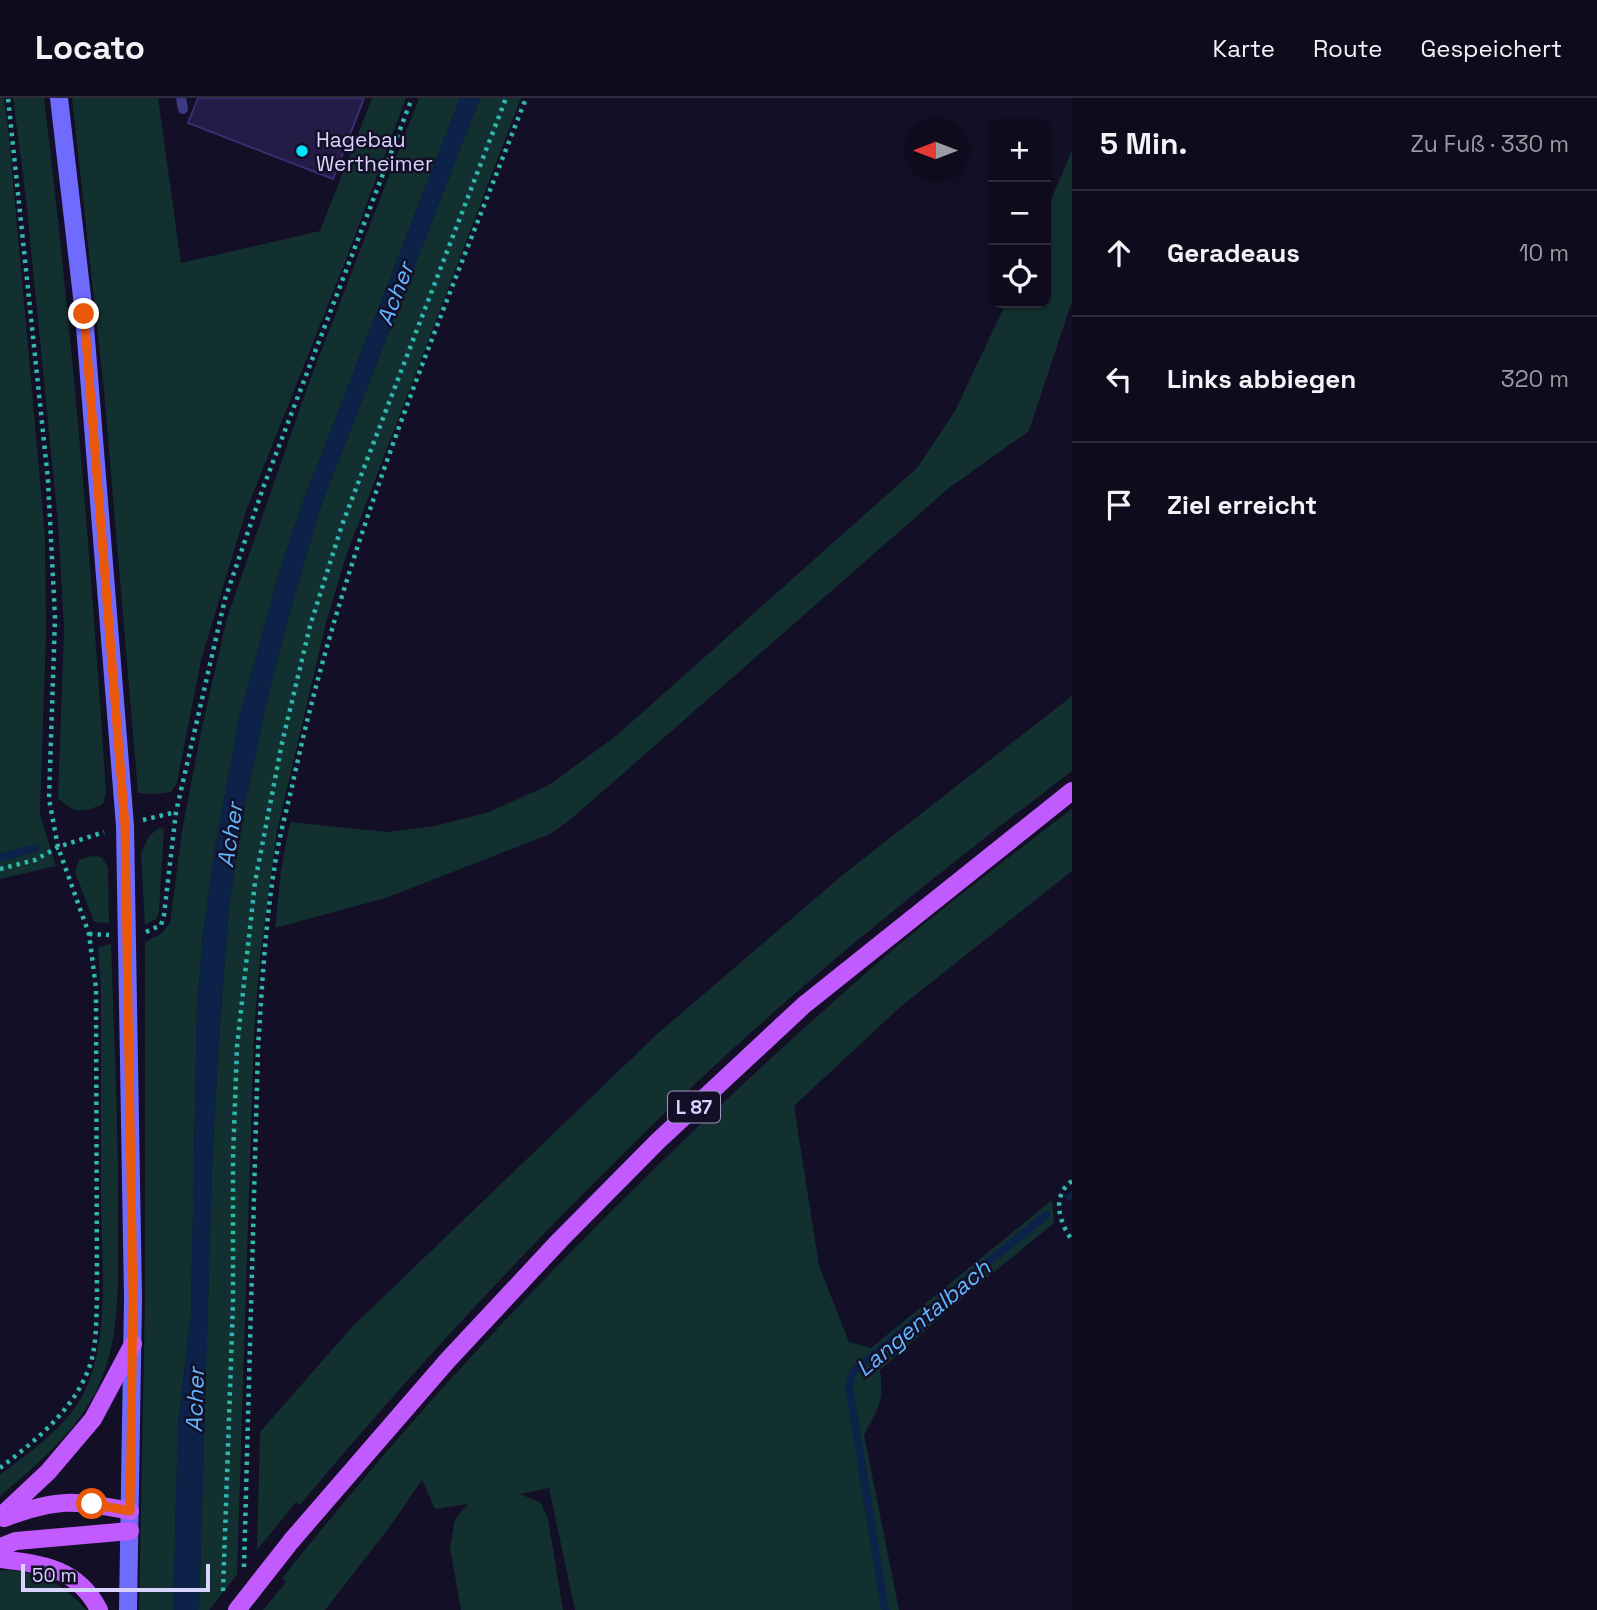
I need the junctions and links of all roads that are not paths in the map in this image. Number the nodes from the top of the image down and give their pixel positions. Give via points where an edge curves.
1 (59, 98) edge
2 (1072, 791) edge
3 (133, 1344) junction
4 (130, 1511) junction
5 (0, 1518) edge
6 (130, 1531) junction
7 (0, 1547) edge
8 (0, 1559) edge
9 (230, 1604) edge
10 (99, 1610) edge
11 (128, 1610) edge

1 - 3 street via 84,314 125,826
2 - 9 main road, L 87, bridge via 804,1005 658,1141 447,1361 292,1540
3 - 4 street
3 - 5 main road via 93,1419 56,1464
4 - 5 main road via 58,1502
4 - 6 street
6 - 7 main road via 16,1541
6 - 11 street
8 - 10 main road via 51,1567 84,1589

